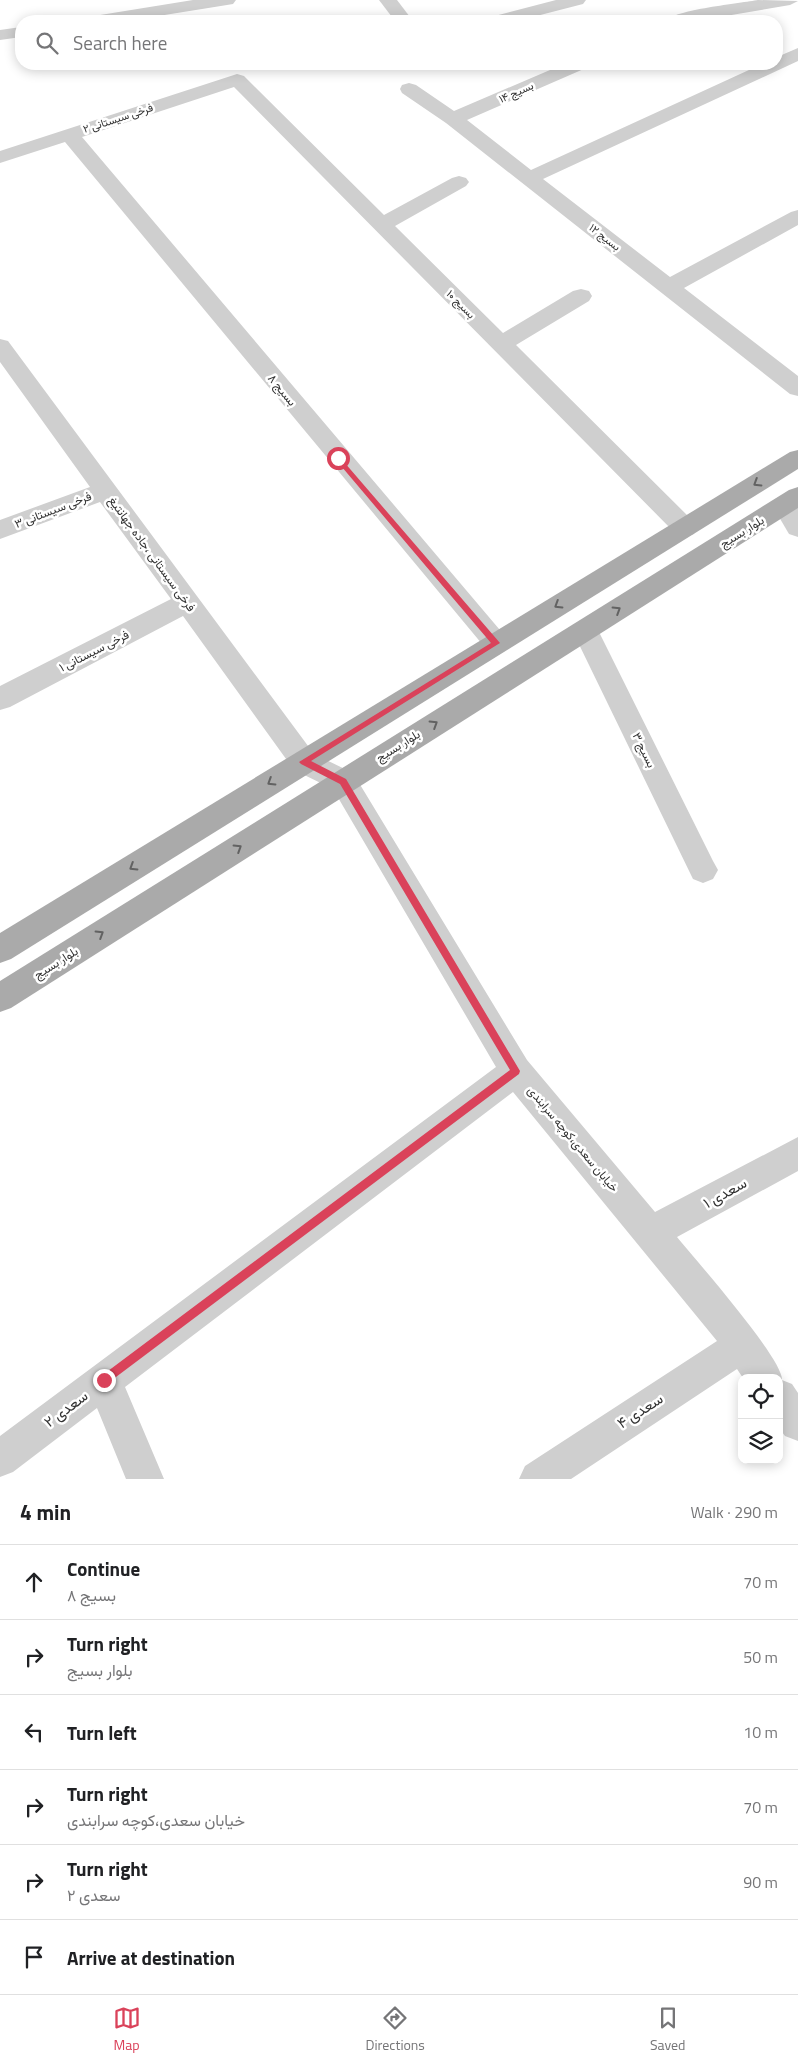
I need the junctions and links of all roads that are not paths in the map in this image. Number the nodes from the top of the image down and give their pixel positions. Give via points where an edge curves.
1 (227, 0) edge
2 (388, 0) edge
3 (577, 0) edge
4 (790, 0) edge
5 (163, 5) edge
6 (120, 15) edge
7 (399, 15) edge
8 (520, 15) edge
9 (701, 15) edge
10 (15, 33) edge
11 (0, 35) edge
12 (798, 54) edge
13 (783, 61) edge
14 (566, 70) edge
15 (763, 70) edge
16 (237, 80) joint
17 (409, 89) dead end
18 (453, 120) junction
19 (69, 134) junction
20 (0, 157) edge
21 (529, 178) junction
22 (459, 182) dead end
23 (798, 216) edge
24 (382, 225) junction
25 (669, 288) junction
26 (581, 296) dead end
27 (501, 344) junction
28 (0, 346) edge
29 (798, 388) edge
30 (798, 458) edge
31 (106, 490) junction
32 (793, 510) edge
33 (684, 528) junction
34 (0, 530) edge
35 (187, 602) junction
36 (585, 630) junction
37 (496, 643) junction
38 (0, 699) edge
39 (304, 762) junction
40 (343, 781) junction
41 (703, 870) dead end
42 (0, 949) edge
43 (0, 998) edge
44 (516, 1071) junction
45 (798, 1153) edge
46 (651, 1233) junction
47 (742, 1345) junction
48 (762, 1374) edge
49 (104, 1380) junction
50 (0, 1458) edge
51 (146, 1479) edge
52 (538, 1479) edge

1 - 5 street
2 - 7 street
3 - 8 street
4 - 9 street
5 - 6 street
10 - 11 street
12 - 13 street
14 - 18 street, بسیج ۱۴
15 - 21 street
16 - 19 street, فرخی سیستانی ۲
16 - 24 street, بسیج ۱۰
17 - 18 street, بسیج ۱۲
18 - 21 street, بسیج ۱۲
19 - 20 street, فرخی سیستانی ۲
19 - 37 street, بسیج ۸
21 - 25 street, بسیج ۱۲
22 - 24 street
23 - 25 street
24 - 27 street, بسیج ۱۰
25 - 29 street, بسیج ۱۲
26 - 27 street
27 - 33 street, بسیج ۱۰
28 - 31 street, فرخی سیستانی ،جاده جهانتیغ
30 -> 33 main road
31 - 34 street, فرخی سیستانی ۳
31 - 35 street, فرخی سیستانی ،جاده جهانتیغ
36 -> 32 main road, بلوار بسیج
33 -> 37 main road
35 - 38 street, فرخی سیستانی ۱
35 - 39 street, فرخی سیستانی ،جاده جهانتیغ
40 -> 36 main road, بلوار بسیج
36 - 41 street, بسیج ۳
37 - 39 main road
39 - 40 street
39 -> 42 main road
43 -> 40 main road, بلوار بسیج
40 - 44 street, خیابان سعدی،کوچه سرابندی
44 - 46 street, خیابان سعدی،کوچه سرابندی
44 - 49 street, سعدی ۲
45 - 46 street, سعدی ۱
46 - 47 street, خیابان سعدی،کوچه سرابندی
47 - 48 street, خیابان سعدی،کوچه سرابندی
47 - 52 street, سعدی ۴
49 - 50 street, سعدی ۲
49 - 51 street

